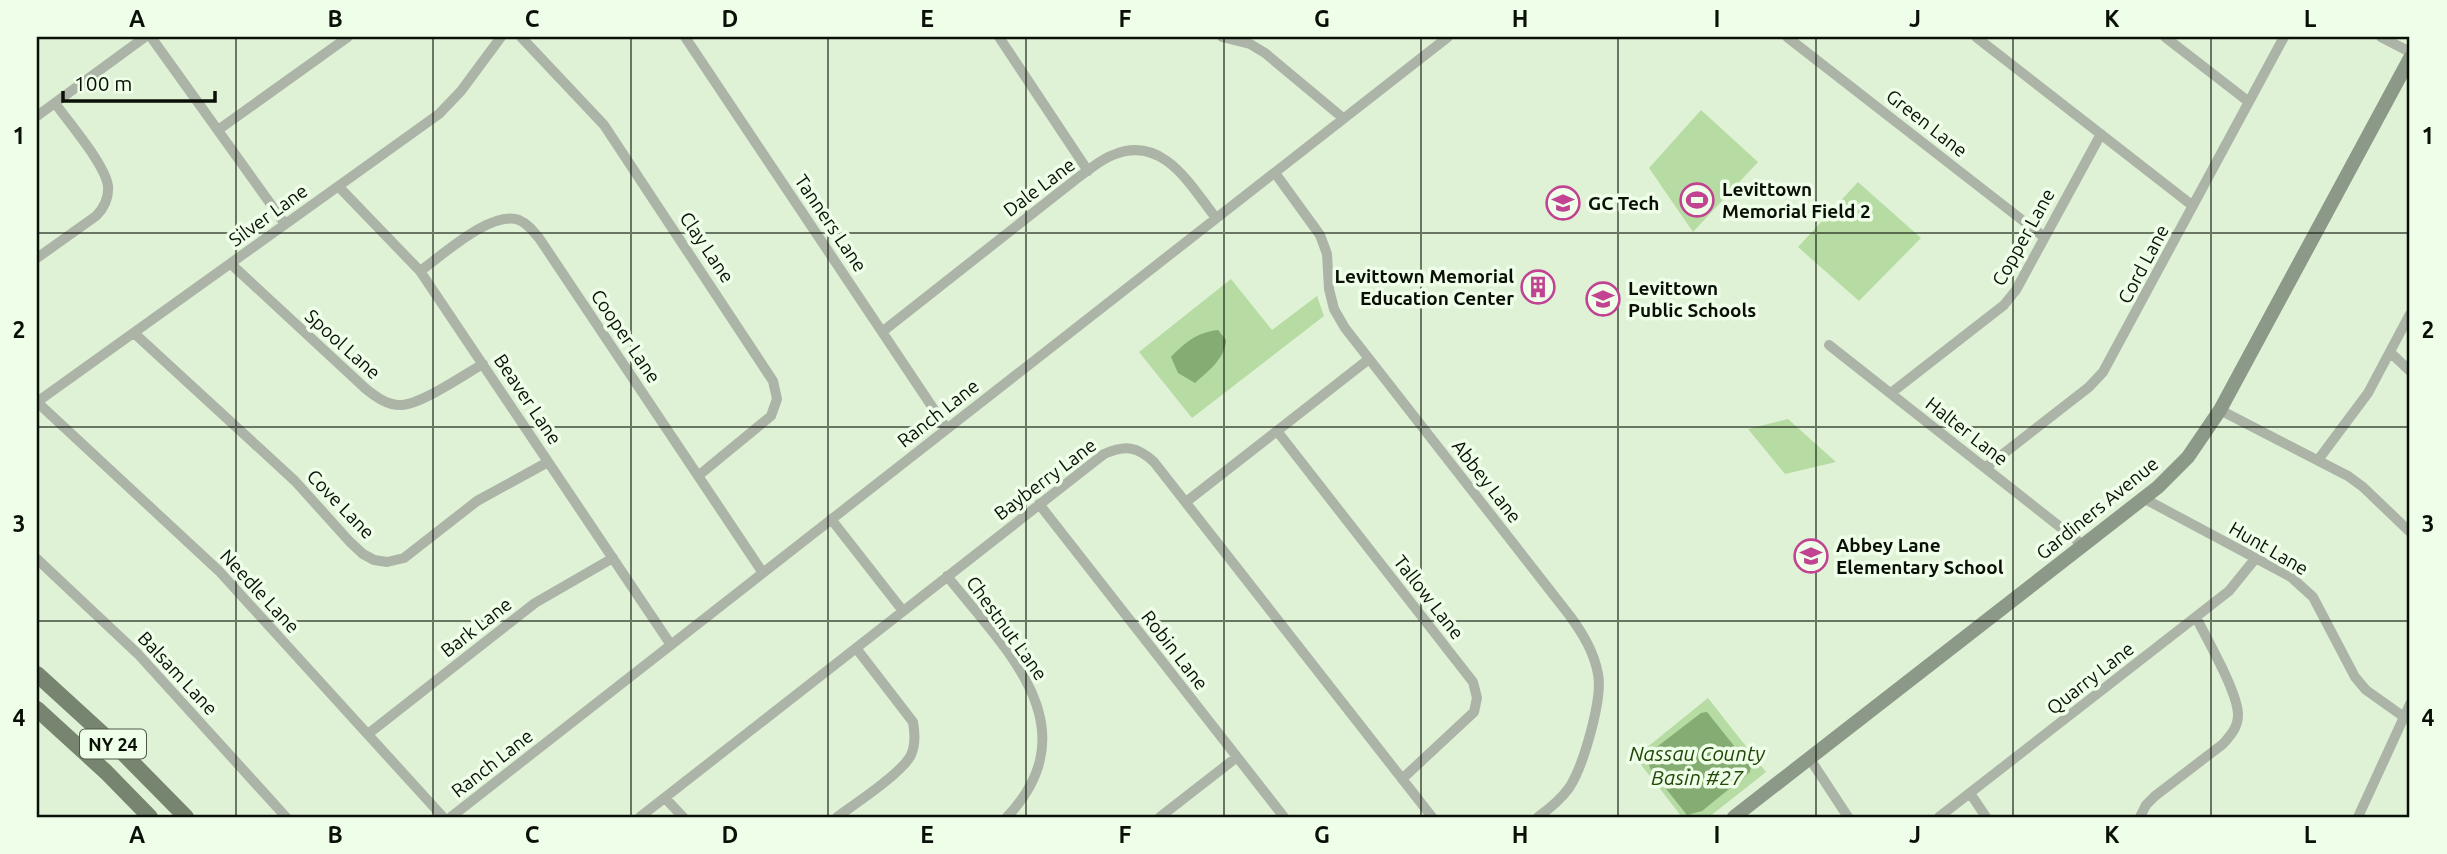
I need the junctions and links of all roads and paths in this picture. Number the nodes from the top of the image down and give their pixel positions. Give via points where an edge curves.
1 (145, 37) edge
2 (151, 37) edge
3 (348, 37) edge
4 (501, 37) edge
5 (522, 37) edge
6 (999, 37) edge
7 (1222, 37) edge
8 (1426, 37) edge
9 (1448, 37) edge
10 (1787, 37) edge
11 (1976, 37) edge
12 (2165, 37) edge
13 (2284, 37) edge
14 (2381, 37) edge
15 (691, 39) edge
16 (1437, 46) junction
17 (2410, 52) edge
18 (2410, 58) edge
19 (2249, 102) junction
20 (55, 103) junction
21 (37, 116) edge
22 (1343, 118) junction
23 (218, 130) junction
24 (2101, 134) junction
25 (1088, 171) junction
26 (1275, 173) junction
27 (339, 187) junction
28 (2193, 206) junction
29 (1216, 218) junction
30 (285, 224) junction
31 (2044, 237) junction
32 (37, 258) edge
33 (230, 264) junction
34 (421, 271) junction
35 (2410, 314) edge
36 (882, 332) junction
37 (134, 333) junction
38 (1829, 345) dead end
39 (2390, 352) junction
40 (1369, 359) junction
41 (483, 364) junction
42 (2410, 371) edge
43 (1891, 393) junction
44 (37, 402) edge
45 (2221, 410) junction
46 (947, 429) junction
47 (1277, 431) junction
48 (2318, 460) junction
49 (548, 461) junction
50 (1985, 468) junction
51 (698, 475) junction
52 (2143, 498) junction
53 (1186, 502) junction
54 (1039, 504) junction
55 (831, 519) junction
56 (2410, 532) edge
57 (2083, 545) junction
58 (613, 558) junction
59 (2255, 558) junction
60 (37, 559) edge
61 (763, 573) junction
62 (947, 576) junction
63 (902, 611) junction
64 (2196, 617) junction
65 (671, 645) junction
66 (856, 648) junction
67 (37, 674) edge
68 (2410, 704) edge
69 (37, 709) edge
70 (2404, 716) junction
71 (368, 734) junction
72 (1237, 757) junction
73 (1810, 759) junction
74 (1402, 779) junction
75 (1970, 793) junction
76 (665, 798) junction
77 (1541, 816) edge
78 (150, 817) edge
79 (186, 817) edge
80 (286, 817) edge
81 (443, 817) edge
82 (451, 817) edge
83 (640, 817) edge
84 (683, 817) edge
85 (837, 817) edge
86 (1007, 817) edge
87 (1160, 817) edge
88 (1284, 817) edge
89 (1432, 817) edge
90 (1734, 817) edge
91 (1848, 817) edge
92 (1939, 817) edge
93 (1986, 817) edge
94 (2140, 817) edge
95 (2358, 817) edge

1 - 20 street
2 - 23 street
3 - 23 street
4 - 27 street, Silver Lane via 439,114
5 - 51 street, Clay Lane via 604,125 774,381 777,399 771,416
6 - 25 street
7 - 22 street via 1265,52
8 - 16 street
9 - 16 street, Ranch Lane
10 - 31 street, Green Lane
11 - 24 street
12 - 19 street
13 - 19 street, Cord Lane
14 - 17 street
15 - 36 street, Tanners Lane
16 - 22 street, Ranch Lane
18 - 45 main road, Gardiners Avenue
19 - 28 street, Cord Lane
20 - 21 street
20 - 32 street via 103,170 107,198 96,216
22 - 26 street, Ranch Lane
23 - 30 street
24 - 28 street
24 - 31 street, Copper Lane
25 - 29 street, Dale Lane via 1121,152 1157,154 1177,168
25 - 36 street, Dale Lane
26 - 29 street, Ranch Lane
26 - 40 street, Abbey Lane via 1320,235 1334,309
27 - 30 street, Silver Lane
27 - 34 street, Beaver Lane
28 - 50 street, Cord Lane via 2103,372
29 - 46 street, Ranch Lane
30 - 33 street, Silver Lane
31 - 43 street, Copper Lane via 2004,305
33 - 37 street, Silver Lane
33 - 41 street, Spool Lane via 385,402 415,403
34 - 41 street, Beaver Lane
34 - 51 street, Cooper Lane via 492,222 508,218 528,225
35 - 39 street
36 - 46 street, Tanners Lane
37 - 44 street, Silver Lane
37 - 49 street, Cove Lane via 374,560 404,558 477,502
38 - 43 street, Halter Lane
39 - 42 street
39 - 48 street via 2368,393
40 - 47 street
40 - 77 street, Abbey Lane via 1585,636 1594,659 1599,693 1580,765 1569,787
41 - 49 street, Beaver Lane
43 - 50 street, Halter Lane
44 - 71 street, Needle Lane via 219,570
45 - 48 street
45 - 52 main road, Gardiners Avenue via 2188,457
46 - 55 street, Ranch Lane
47 - 53 street
47 - 74 street, Tallow Lane via 1473,682 1474,712
48 - 56 street via 2363,486
49 - 58 street, Beaver Lane
50 - 57 street, Halter Lane
51 - 61 street, Cooper Lane
52 - 57 main road, Gardiners Avenue
52 - 59 street, Hunt Lane
53 - 54 street, Bayberry Lane via 1154,462 1130,447 1104,454
53 - 74 street, Bayberry Lane
54 - 62 street, Bayberry Lane
54 - 72 street, Robin Lane
55 - 61 street, Ranch Lane
55 - 63 street
57 - 73 main road, Gardiners Avenue
58 - 65 street, Beaver Lane
58 - 71 street, Bark Lane via 535,603
59 - 64 street, Quarry Lane via 2229,591
59 - 70 street, Hunt Lane via 2291,577 2313,597 2355,677
60 - 80 street, Balsam Lane via 138,654
61 - 65 street, Ranch Lane
62 - 63 street, Bayberry Lane
62 - 86 street, Chestnut Lane via 1019,667 1039,711 1042,739 1037,771 1022,801
63 - 66 street, Bayberry Lane
64 - 75 street, Quarry Lane
64 - 94 street via 2234,696 2237,723 2223,744 2155,796
65 - 82 street, Ranch Lane
66 - 76 street, Bayberry Lane
66 - 85 street via 913,722 915,737 912,752 901,767
67 - 79 main road, NY 24
68 - 70 street
69 - 78 main road, NY 24
70 - 95 street
71 - 81 street, Needle Lane
72 - 87 street
72 - 88 street, Robin Lane
73 - 90 main road, Gardiners Avenue
73 - 91 street
74 - 89 street, Bayberry Lane
75 - 92 street, Quarry Lane
75 - 93 street
76 - 83 street, Bayberry Lane
76 - 84 street

